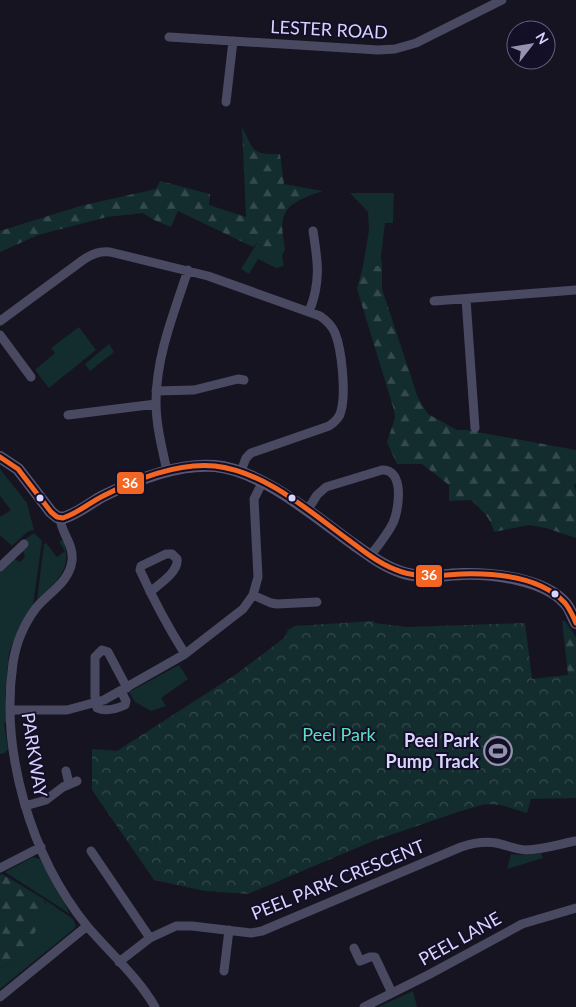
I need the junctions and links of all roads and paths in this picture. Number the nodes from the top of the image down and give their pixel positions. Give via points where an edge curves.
1 (502, 0) edge
2 (169, 38) dead end
3 (233, 41) junction
4 (226, 102) dead end
5 (313, 231) dead end
6 (188, 270) junction
7 (576, 290) edge
8 (466, 298) junction
9 (434, 301) dead end
10 (309, 312) junction
11 (0, 321) edge
12 (0, 335) edge
13 (30, 372) dead end
14 (244, 380) dead end
15 (156, 391) junction
16 (156, 404) junction
17 (74, 417) dead end
18 (474, 428) dead end
19 (0, 457) edge
20 (167, 471) junction
21 (241, 471) junction
22 (263, 481) junction
23 (306, 511) junction
24 (60, 518) junction
25 (24, 544) dead end
26 (370, 556) junction
27 (0, 567) edge
28 (150, 592) junction
29 (253, 596) junction
30 (317, 602) dead end
31 (302, 603) junction
32 (571, 605) edge
33 (303, 613) dead end
34 (576, 623) edge
35 (184, 654) junction
36 (124, 689) junction
37 (96, 703) junction
38 (10, 710) junction
39 (66, 771) dead end
40 (25, 806) junction
41 (576, 841) edge
42 (41, 847) junction
43 (90, 852) dead end
44 (0, 868) edge
45 (576, 908) edge
46 (88, 926) junction
47 (229, 930) junction
48 (150, 938) junction
49 (354, 948) dead end
50 (119, 962) junction
51 (224, 971) dead end
52 (392, 993) junction
53 (1, 997) edge
54 (4, 1007) edge
55 (155, 1007) edge
56 (364, 1007) edge

1 - 3 street, LESTER ROAD via 416,43 395,49
2 - 3 street, LESTER ROAD
3 - 4 street
5 - 10 street via 318,280
6 - 10 street
6 - 11 street via 102,251 83,260
6 - 15 street via 160,361
7 - 8 street
8 - 9 street
8 - 18 street
10 - 21 street via 324,319 335,333 341,412 333,423 251,453
12 - 13 street
14 - 15 street via 194,390
15 - 16 street
16 - 17 street
16 - 20 street
19 - 24 street via 18,469 51,512
20 - 21 street via 203,466
20 - 24 street via 110,493
21 - 22 street
22 - 23 street
22 - 29 street via 254,499 258,577
23 - 26 street
23 - 26 street via 326,487 382,470 392,472 397,481 397,512
24 - 38 street, PARKWAY via 72,551 70,568 63,582 37,607 22,632 13,664
25 - 27 street via 18,554
26 - 32 street via 411,575 481,575 515,579 552,591
28 - 28 street via 177,566 177,559 172,554 140,568
28 - 35 street
29 - 31 street via 270,603
29 - 35 street via 236,615
30 - 31 street
31 - 33 street
32 - 34 street
35 - 36 street
36 - 37 street
36 - 37 street via 126,704 117,709 100,710
36 - 37 street via 108,652 98,652 94,657
37 - 38 street via 67,710
38 - 40 street, PARKWAY via 13,753
39 - 40 street via 73,782 46,800
40 - 42 street, PARKWAY
41 - 47 street, PEEL PARK CRESCENT via 529,850 497,843 474,843 262,931
42 - 44 street
42 - 46 street, PARKWAY via 61,888
43 - 48 street
45 - 52 street, PEEL LANE via 522,924
46 - 50 street, PARKWAY
46 - 53 street
47 - 48 street, PEEL PARK CRESCENT via 184,925
47 - 51 street
48 - 50 street, PEEL PARK CRESCENT
49 - 52 street via 360,961 375,957
50 - 55 street, PARKWAY
52 - 56 street, PEEL LANE
53 - 54 street

